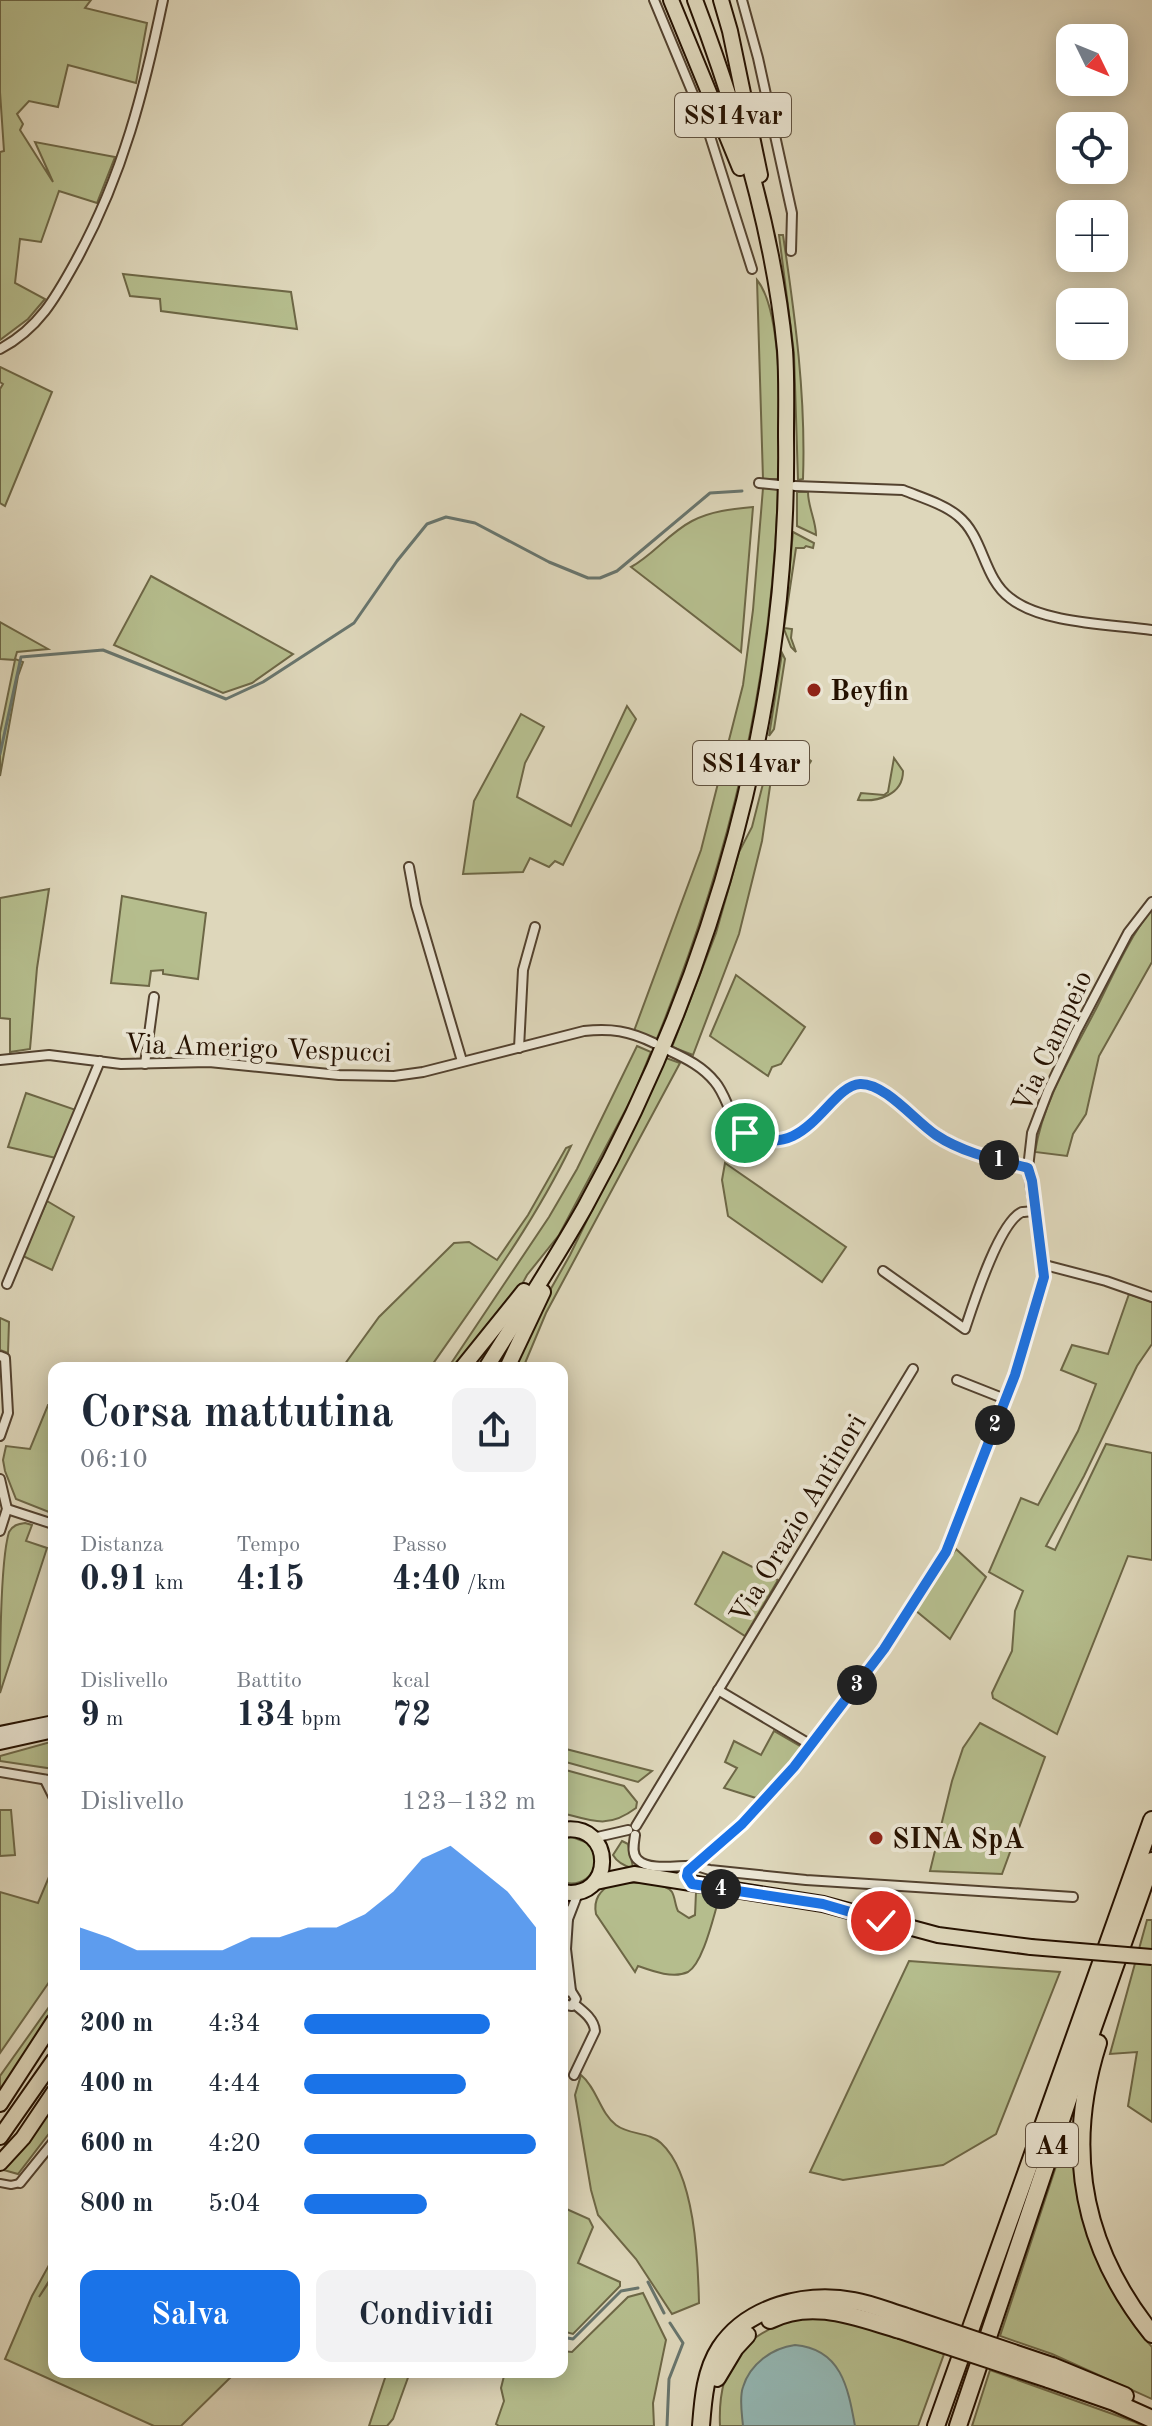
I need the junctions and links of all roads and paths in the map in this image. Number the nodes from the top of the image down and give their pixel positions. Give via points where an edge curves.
1 (163, 0) edge
2 (654, 0) edge
3 (671, 0) edge
4 (695, 0) edge
5 (721, 0) edge
6 (742, 0) edge
7 (765, 231) junction
8 (791, 251) dead end
9 (752, 269) dead end
10 (0, 349) edge
11 (759, 483) dead end
12 (779, 485) dead end
13 (795, 486) dead end
14 (1152, 630) edge
15 (409, 867) dead end
16 (1152, 902) edge
17 (535, 927) dead end
18 (154, 997) dead end
19 (654, 1043) dead end
20 (519, 1048) junction
21 (670, 1051) dead end
22 (0, 1060) edge
23 (100, 1061) junction
24 (462, 1061) junction
25 (145, 1064) junction
26 (1028, 1168) junction
27 (1035, 1211) junction
28 (554, 1258) junction
29 (1045, 1265) junction
30 (883, 1271) dead end
31 (7, 1284) dead end
32 (1152, 1297) edge
33 (0, 1356) edge
34 (466, 1362) edge
35 (490, 1362) edge
36 (510, 1362) edge
37 (913, 1369) dead end
38 (957, 1380) dead end
39 (1005, 1399) junction
40 (4, 1404) edge
41 (0, 1436) edge
42 (0, 1479) edge
43 (7, 1509) junction
44 (48, 1522) edge
45 (0, 1531) edge
46 (718, 1690) junction
47 (48, 1723) edge
48 (48, 1732) edge
49 (0, 1733) edge
50 (0, 1743) edge
51 (811, 1745) junction
52 (0, 1772) edge
53 (48, 1781) edge
54 (1152, 1820) edge
55 (568, 1830) edge
56 (633, 1830) junction
57 (593, 1838) junction
58 (602, 1854) junction
59 (1151, 1863) edge
60 (692, 1873) junction
61 (634, 1874) junction
62 (596, 1882) junction
63 (568, 1892) edge
64 (578, 1893) junction
65 (1073, 1897) dead end
66 (568, 1919) edge
67 (1152, 1957) edge
68 (568, 1992) edge
69 (574, 2004) junction
70 (568, 2006) edge
71 (48, 2030) edge
72 (48, 2069) edge
73 (574, 2075) dead end
74 (48, 2102) edge
75 (0, 2104) edge
76 (0, 2137) edge
77 (48, 2148) edge
78 (0, 2163) edge
79 (0, 2183) edge
80 (20, 2183) joint
81 (991, 2274) junction
82 (904, 2324) junction
83 (1152, 2334) edge
84 (1050, 2372) junction
85 (1152, 2409) edge
86 (1152, 2419) edge
87 (701, 2426) edge
88 (711, 2426) edge
89 (925, 2426) edge
90 (936, 2426) edge
91 (958, 2426) edge

1 - 10 street via 138,112 106,204 44,314
2 - 9 street via 708,130
3 - 7 main road
4 - 7 main road, SS14var
5 - 7 main road via 765,197
6 - 8 street via 792,213
7 - 28 main road, SS14var via 785,353 783,549 776,630 743,806 722,882 663,1044 584,1209
11 - 12 street
13 - 14 street via 903,490 918,496 958,516 989,573 1007,597 1025,608
15 - 24 street
16 - 26 street, Via Campeio via 1128,933 1048,1091 1032,1133
17 - 20 street via 523,970
18 - 25 street
19 - 20 street, Via Amerigo Vespucci via 606,1029
20 - 24 street, Via Amerigo Vespucci
21 - 26 street via 716,1083 737,1123 754,1137 796,1134 853,1085 864,1084 952,1145
22 - 23 street, Via Amerigo Vespucci via 49,1055
23 - 25 street, Via Amerigo Vespucci
23 - 31 street, Via Amerigo Vespucci
24 - 25 street, Via Amerigo Vespucci via 394,1076 209,1062
26 - 27 street, Via Campeio
27 - 29 street, Via Campeio
27 - 30 street via 1023,1212 1009,1223 965,1329
28 - 34 main road
28 - 35 main road, SS14var
28 - 36 main road via 550,1279
29 - 32 street
29 - 39 street, Via Campeio
33 - 40 street via 5,1358
37 - 46 street, Via Orazio Antinori
38 - 39 street
39 - 51 street, Via Campeio via 946,1552 884,1649
40 - 41 street
42 - 43 street
43 - 44 street
43 - 45 street
46 - 51 street
46 - 56 street, Via Orazio Antinori
47 - 49 main road
48 - 50 main road
51 - 60 street, Via Campeio via 772,1793
52 - 53 street
54 - 81 highway, A4
55 - 57 main road
56 - 57 street
56 - 60 street via 633,1850 640,1862
57 - 58 main road
58 - 61 main road
58 - 62 main road
59 - 83 highway via 1147,1896 1090,2068 1080,2158 1095,2236 1129,2303
59 - 91 highway, A4
60 - 61 main road via 674,1881
60 - 65 street via 710,1870
60 - 67 main road, bridge via 938,1935
61 - 62 main road
62 - 64 main road
63 - 64 main road
64 - 66 street
68 - 69 street via 576,1997
69 - 70 street
69 - 73 street via 590,2018 595,2031
71 - 75 main road
72 - 76 main road
74 - 78 main road
77 - 80 street
79 - 80 street
81 - 89 highway
81 - 90 highway, A4
82 - 84 highway, bridge
82 - 87 highway via 852,2300 798,2299 754,2317 720,2348 707,2376
82 - 88 highway via 817,2309 775,2317 744,2337 719,2371 711,2393
84 - 85 highway
84 - 86 highway

